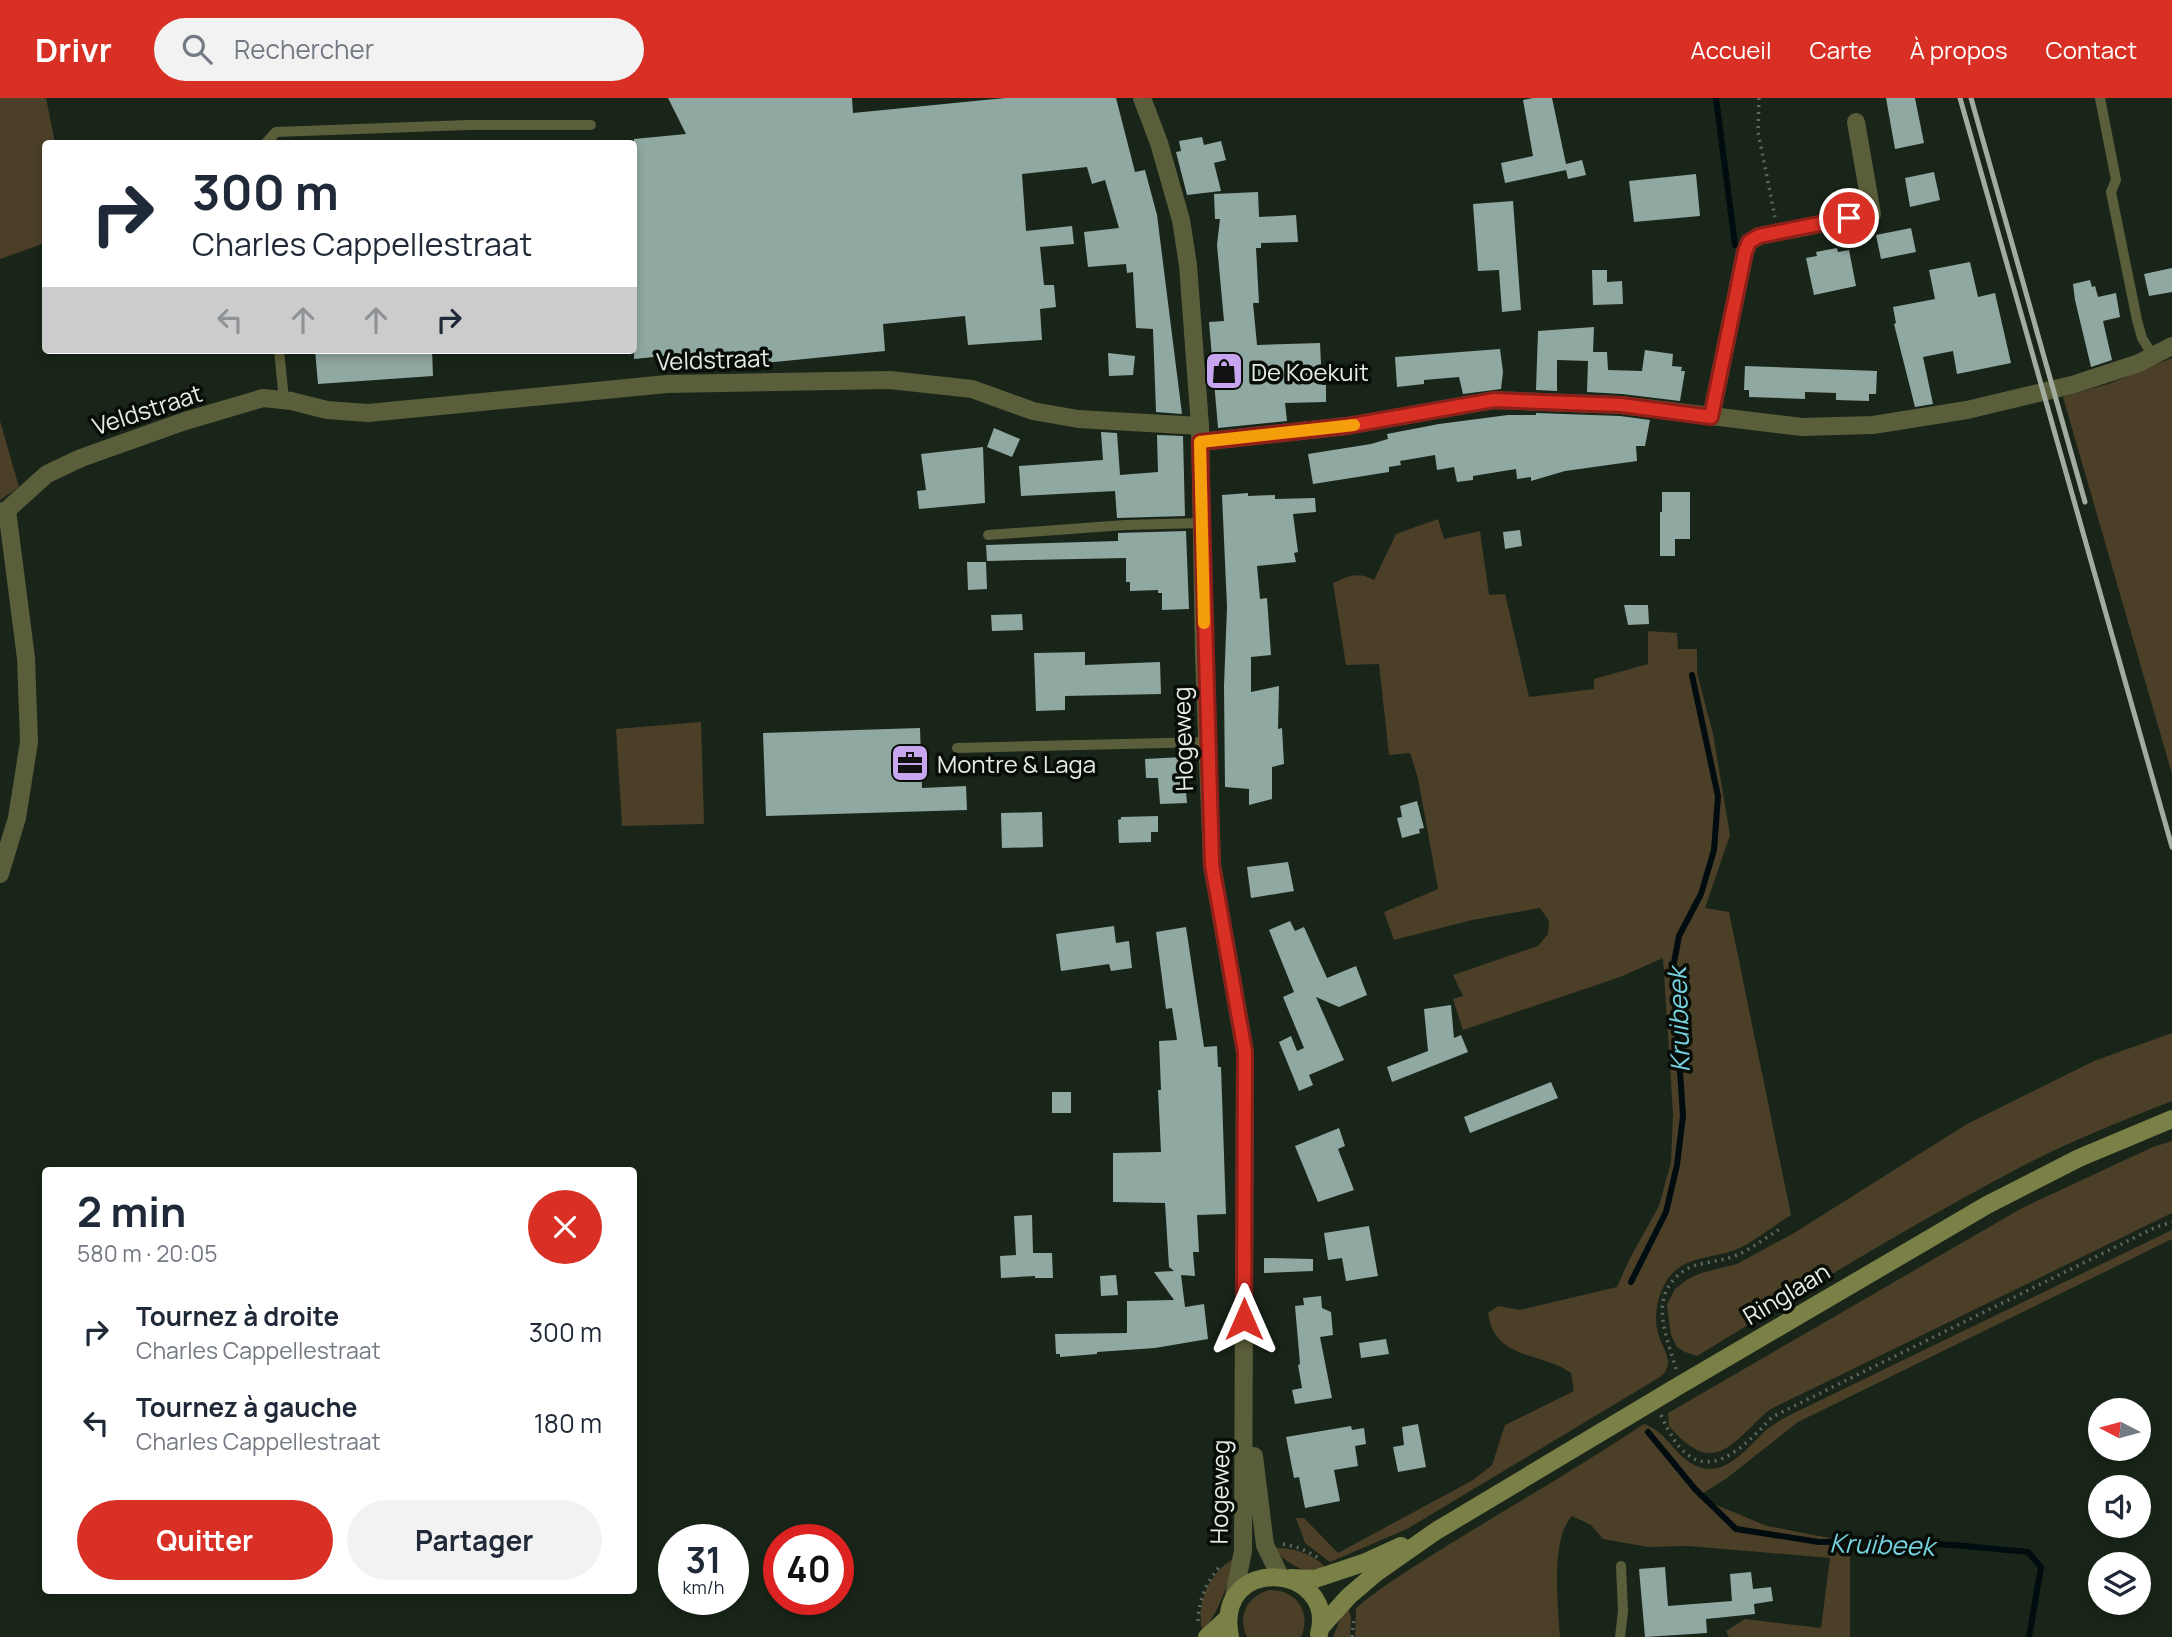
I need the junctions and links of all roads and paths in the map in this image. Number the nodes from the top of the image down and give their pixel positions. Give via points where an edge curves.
1 (1142, 98) edge
2 (1759, 98) edge
3 (2100, 98) edge
4 (1856, 122) dead end
5 (591, 125) dead end
6 (269, 140) edge
7 (1778, 232) junction
8 (2172, 346) edge
9 (279, 354) edge
10 (2153, 356) junction
11 (284, 400) junction
12 (1711, 417) junction
13 (1200, 434) junction
14 (4, 511) edge
15 (1201, 523) junction
16 (988, 535) dead end
17 (1207, 742) junction
18 (957, 748) dead end
19 (0, 874) edge
20 (2172, 1119) edge
21 (2172, 1222) edge
22 (1783, 1227) dead end
23 (1245, 1384) junction
24 (1680, 1385) junction
25 (1654, 1401) junction
26 (1436, 1531) junction
27 (1621, 1566) dead end
28 (1284, 1577) junction
29 (1230, 1609) junction
30 (1320, 1632) edge
31 (1207, 1637) edge
32 (1230, 1637) edge
33 (1620, 1637) edge

1 - 13 street, Hogeweg via 1181,220
2 - 7 path via 1758,132
3 - 10 lane via 2116,180 2111,192 2137,320
4 - 7 street via 1872,214
5 - 6 lane via 276,132
7 - 12 street via 1749,242 1745,252
8 - 10 street, Veldstraat
9 - 11 lane
10 - 12 street, Veldstraat via 2072,385 1920,419 1830,428
11 - 13 street, Veldstraat via 368,413 667,384 890,380 972,389 1033,411 1077,419
11 - 14 street, Veldstraat via 263,398 81,457 47,474
12 - 13 street, Veldstraat via 1621,405 1494,400 1347,426
13 - 15 street, Hogeweg
14 - 19 street via 26,658 29,742 19,809
15 - 16 lane
15 - 17 street, Hogeweg
17 - 18 lane
17 - 23 street, Hogeweg via 1212,865 1245,1052
20 - 24 main road, Ringlaan via 2079,1158 1987,1205
21 - 25 path via 1772,1417 1733,1455 1714,1462 1692,1459 1671,1439
22 - 24 path via 1736,1256 1686,1268 1668,1287 1661,1301 1663,1325
23 - 28 street, Hogeweg via 1265,1545
23 - 29 street, Hogeweg via 1243,1551
24 - 25 main road, Ringlaan
25 - 26 main road, Ringlaan
26 - 28 main road, Ringlaan via 1315,1579
26 - 30 main road, Ringlaan via 1349,1596
27 - 33 lane
28 - 29 main road, Ringlaan via 1253,1581 1241,1590
28 - 30 main road, Ringlaan via 1306,1588 1318,1606
29 - 31 main road, Ringlaan
29 - 32 main road

